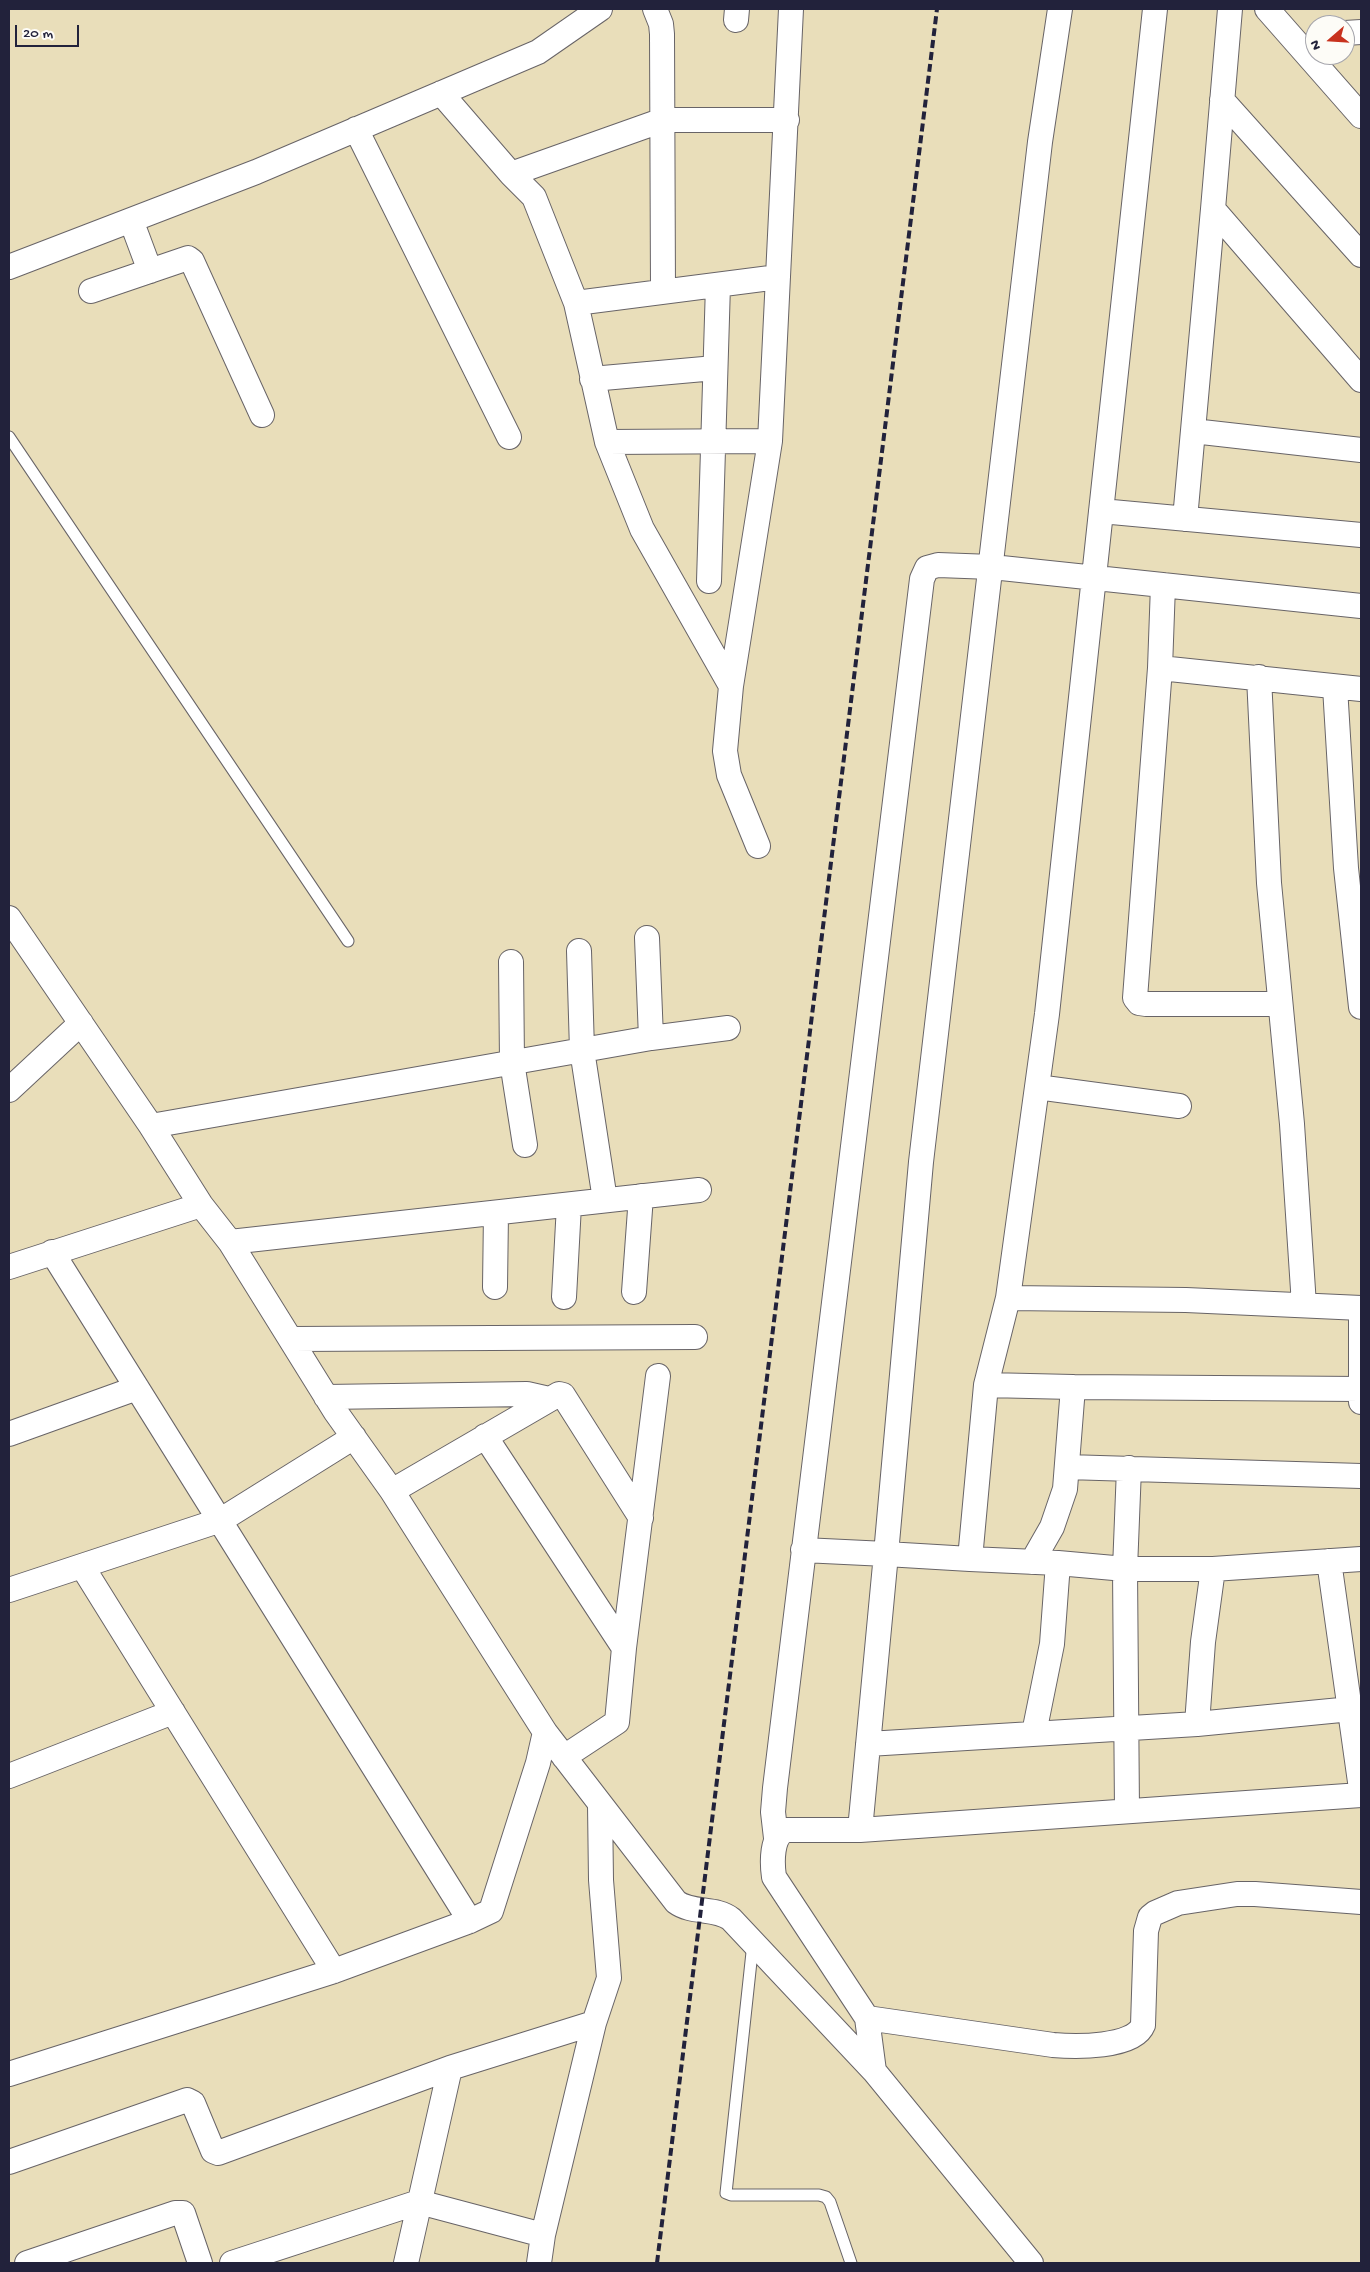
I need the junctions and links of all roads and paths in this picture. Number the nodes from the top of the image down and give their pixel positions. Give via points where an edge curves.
1 (600, 9) edge
2 (655, 9) edge
3 (791, 9) edge
4 (1060, 9) edge
5 (1155, 9) edge
6 (1230, 9) edge
7 (1267, 9) edge
8 (1304, 36) edge
9 (441, 93) junction
10 (1222, 100) junction
11 (1361, 116) edge
12 (663, 120) junction
13 (787, 120) junction
14 (356, 129) junction
15 (511, 174) junction
16 (1213, 209) junction
17 (131, 220) junction
18 (1361, 255) edge
19 (9, 267) edge
20 (150, 271) junction
21 (778, 277) junction
22 (718, 285) junction
23 (91, 291) dead end
24 (663, 292) junction
25 (576, 303) junction
26 (715, 368) junction
27 (592, 379) junction
28 (1361, 380) edge
29 (262, 415) dead end
30 (1193, 431) junction
31 (9, 437) edge
32 (509, 437) dead end
33 (713, 441) junction
34 (770, 441) junction
35 (608, 442) junction
36 (1361, 450) edge
37 (1101, 511) junction
38 (1185, 519) junction
39 (1361, 536) edge
40 (992, 567) junction
41 (1094, 577) junction
42 (709, 581) dead end
43 (1163, 584) junction
44 (1361, 606) edge
45 (1160, 668) junction
46 (1259, 677) junction
47 (731, 686) junction
48 (1335, 687) junction
49 (1361, 689) edge
50 (758, 846) dead end
51 (9, 918) edge
52 (647, 938) dead end
53 (348, 941) dead end
54 (579, 951) dead end
55 (511, 962) dead end
56 (1280, 1004) junction
57 (1361, 1007) edge
58 (81, 1023) junction
59 (728, 1028) dead end
60 (651, 1038) junction
61 (582, 1050) junction
62 (512, 1062) junction
63 (1037, 1087) junction
64 (9, 1090) edge
65 (1180, 1106) dead end
66 (151, 1126) junction
67 (525, 1144) dead end
68 (699, 1190) dead end
69 (641, 1196) junction
70 (604, 1200) junction
71 (569, 1204) junction
72 (201, 1205) junction
73 (496, 1213) junction
74 (230, 1242) junction
75 (52, 1252) junction
76 (9, 1267) edge
77 (495, 1287) dead end
78 (634, 1292) dead end
79 (564, 1297) dead end
80 (1008, 1298) junction
81 (1304, 1305) junction
82 (1361, 1308) edge
83 (695, 1337) dead end
84 (292, 1339) junction
85 (658, 1376) dead end
86 (986, 1385) junction
87 (137, 1388) junction
88 (1073, 1388) junction
89 (1361, 1395) edge
90 (326, 1397) junction
91 (549, 1399) junction
92 (9, 1434) edge
93 (485, 1436) junction
94 (354, 1437) junction
95 (1068, 1466) junction
96 (1129, 1468) junction
97 (1361, 1476) edge
98 (392, 1491) junction
99 (642, 1518) junction
100 (221, 1520) junction
101 (803, 1550) junction
102 (886, 1554) junction
103 (970, 1559) junction
104 (1361, 1559) edge
105 (1329, 1561) junction
106 (1032, 1562) junction
107 (1058, 1563) junction
108 (82, 1566) junction
109 (1125, 1569) junction
110 (1213, 1569) junction
111 (9, 1590) edge
112 (624, 1648) junction
113 (1351, 1708) junction
114 (173, 1712) junction
115 (1197, 1724) junction
116 (1126, 1727) junction
117 (545, 1732) junction
118 (1034, 1733) junction
119 (868, 1744) junction
120 (564, 1756) junction
121 (9, 1776) edge
122 (1361, 1789) edge
123 (1361, 1795) edge
124 (600, 1804) junction
125 (1127, 1811) junction
126 (860, 1830) junction
127 (776, 1838) junction
128 (1361, 1902) edge
129 (470, 1921) junction
130 (753, 1942) junction
131 (334, 1970) junction
132 (867, 2018) junction
133 (594, 2023) junction
134 (450, 2068) junction
135 (874, 2071) junction
136 (9, 2074) edge
137 (9, 2162) edge
138 (418, 2202) junction
139 (543, 2235) junction
140 (32, 2262) edge
141 (200, 2263) edge
142 (232, 2263) edge
143 (406, 2263) edge
144 (539, 2263) edge
145 (851, 2263) edge
146 (1031, 2263) edge

1 - 9 street via 538,52
2 - 12 street via 662,24
3 - 13 street
4 - 40 street via 1040,142
5 - 37 street
6 - 10 street
7 - 8 street
8 - 11 street
9 - 14 street
9 - 15 street
10 - 16 street
10 - 18 street
12 - 13 street
12 - 15 street
12 - 24 street
13 - 21 street
14 - 17 street
14 - 32 street
15 - 25 street via 534,197
16 - 28 street
16 - 30 street
17 - 19 street
17 - 20 street
20 - 23 street
20 - 29 street via 188,258 192,261
21 - 22 street
21 - 34 street
22 - 24 street
22 - 26 street
24 - 25 street
25 - 27 street
26 - 27 street
26 - 33 street
27 - 35 street
30 - 36 street
30 - 38 street
31 - 53 lane
33 - 34 street
33 - 35 street
33 - 42 street
34 - 47 street
35 - 47 street via 642,529
37 - 38 street
37 - 41 street
38 - 39 street
40 - 41 street
40 - 101 street via 938,565 927,568 922,579
40 - 102 street via 921,1162
41 - 43 street
41 - 63 street
43 - 44 street
43 - 45 street
45 - 46 street
45 - 56 street via 1135,998 1146,1004
46 - 48 street
46 - 56 street via 1268,883
47 - 50 street via 727,764
48 - 49 street
48 - 57 street via 1346,868
51 - 58 street
52 - 60 street
54 - 61 street
55 - 62 street
56 - 81 street
58 - 64 street
58 - 66 street
59 - 60 street
60 - 61 street
61 - 62 street
61 - 70 street
62 - 66 street
62 - 67 street
63 - 65 street
63 - 80 street
66 - 72 street
68 - 69 street
69 - 70 street
69 - 78 street
70 - 71 street
71 - 73 street
71 - 79 street
72 - 74 street
72 - 75 street
73 - 74 street
73 - 77 street
74 - 84 street
75 - 76 street
75 - 87 street
80 - 81 street
80 - 86 street
81 - 82 street
82 - 89 street
83 - 84 street
84 - 90 street
85 - 99 street
86 - 88 street
86 - 103 street
87 - 92 street
87 - 100 street
88 - 89 street
88 - 95 street
90 - 91 street via 527,1394
90 - 94 street
91 - 93 street
91 - 99 street via 563,1395
93 - 98 street
93 - 112 street
94 - 98 street
94 - 100 street
95 - 96 street
95 - 106 street via 1065,1489 1052,1527
96 - 97 street
96 - 109 street
98 - 117 street
99 - 112 street
100 - 108 street
100 - 129 street
101 - 102 street
101 - 127 street via 774,1788 772,1812
102 - 103 street
102 - 119 street
103 - 106 street
104 - 105 street
105 - 110 street
105 - 113 street
106 - 107 street
107 - 109 street
107 - 118 street via 1053,1637
108 - 111 street
108 - 114 street
109 - 110 street
109 - 116 street
110 - 115 street
112 - 120 street via 617,1722
113 - 115 street
113 - 122 street
114 - 121 street
114 - 131 street
115 - 116 street
116 - 118 street
116 - 125 street
117 - 120 street
117 - 129 street via 491,1911
118 - 119 street
119 - 126 street
120 - 124 street
123 - 125 street
124 - 130 street via 676,1902 683,1907 727,1916
124 - 133 street via 602,1890 609,1968 607,1986
125 - 126 street
126 - 127 street via 786,1830
127 - 132 street via 774,1877
128 - 132 street via 1246,1894 1178,1903 1155,1913 1146,1931 1143,2025 1140,2032 1097,2045 1053,2045
129 - 131 street
130 - 135 street
130 - 145 lane via 726,2193 730,2196 826,2197
131 - 136 street
132 - 135 street
133 - 134 street
133 - 139 street
134 - 137 street via 218,2153 212,2151 193,2102 187,2100
134 - 138 street
135 - 146 street
138 - 139 street
138 - 142 street
138 - 143 street
139 - 144 street
140 - 141 street via 183,2213

